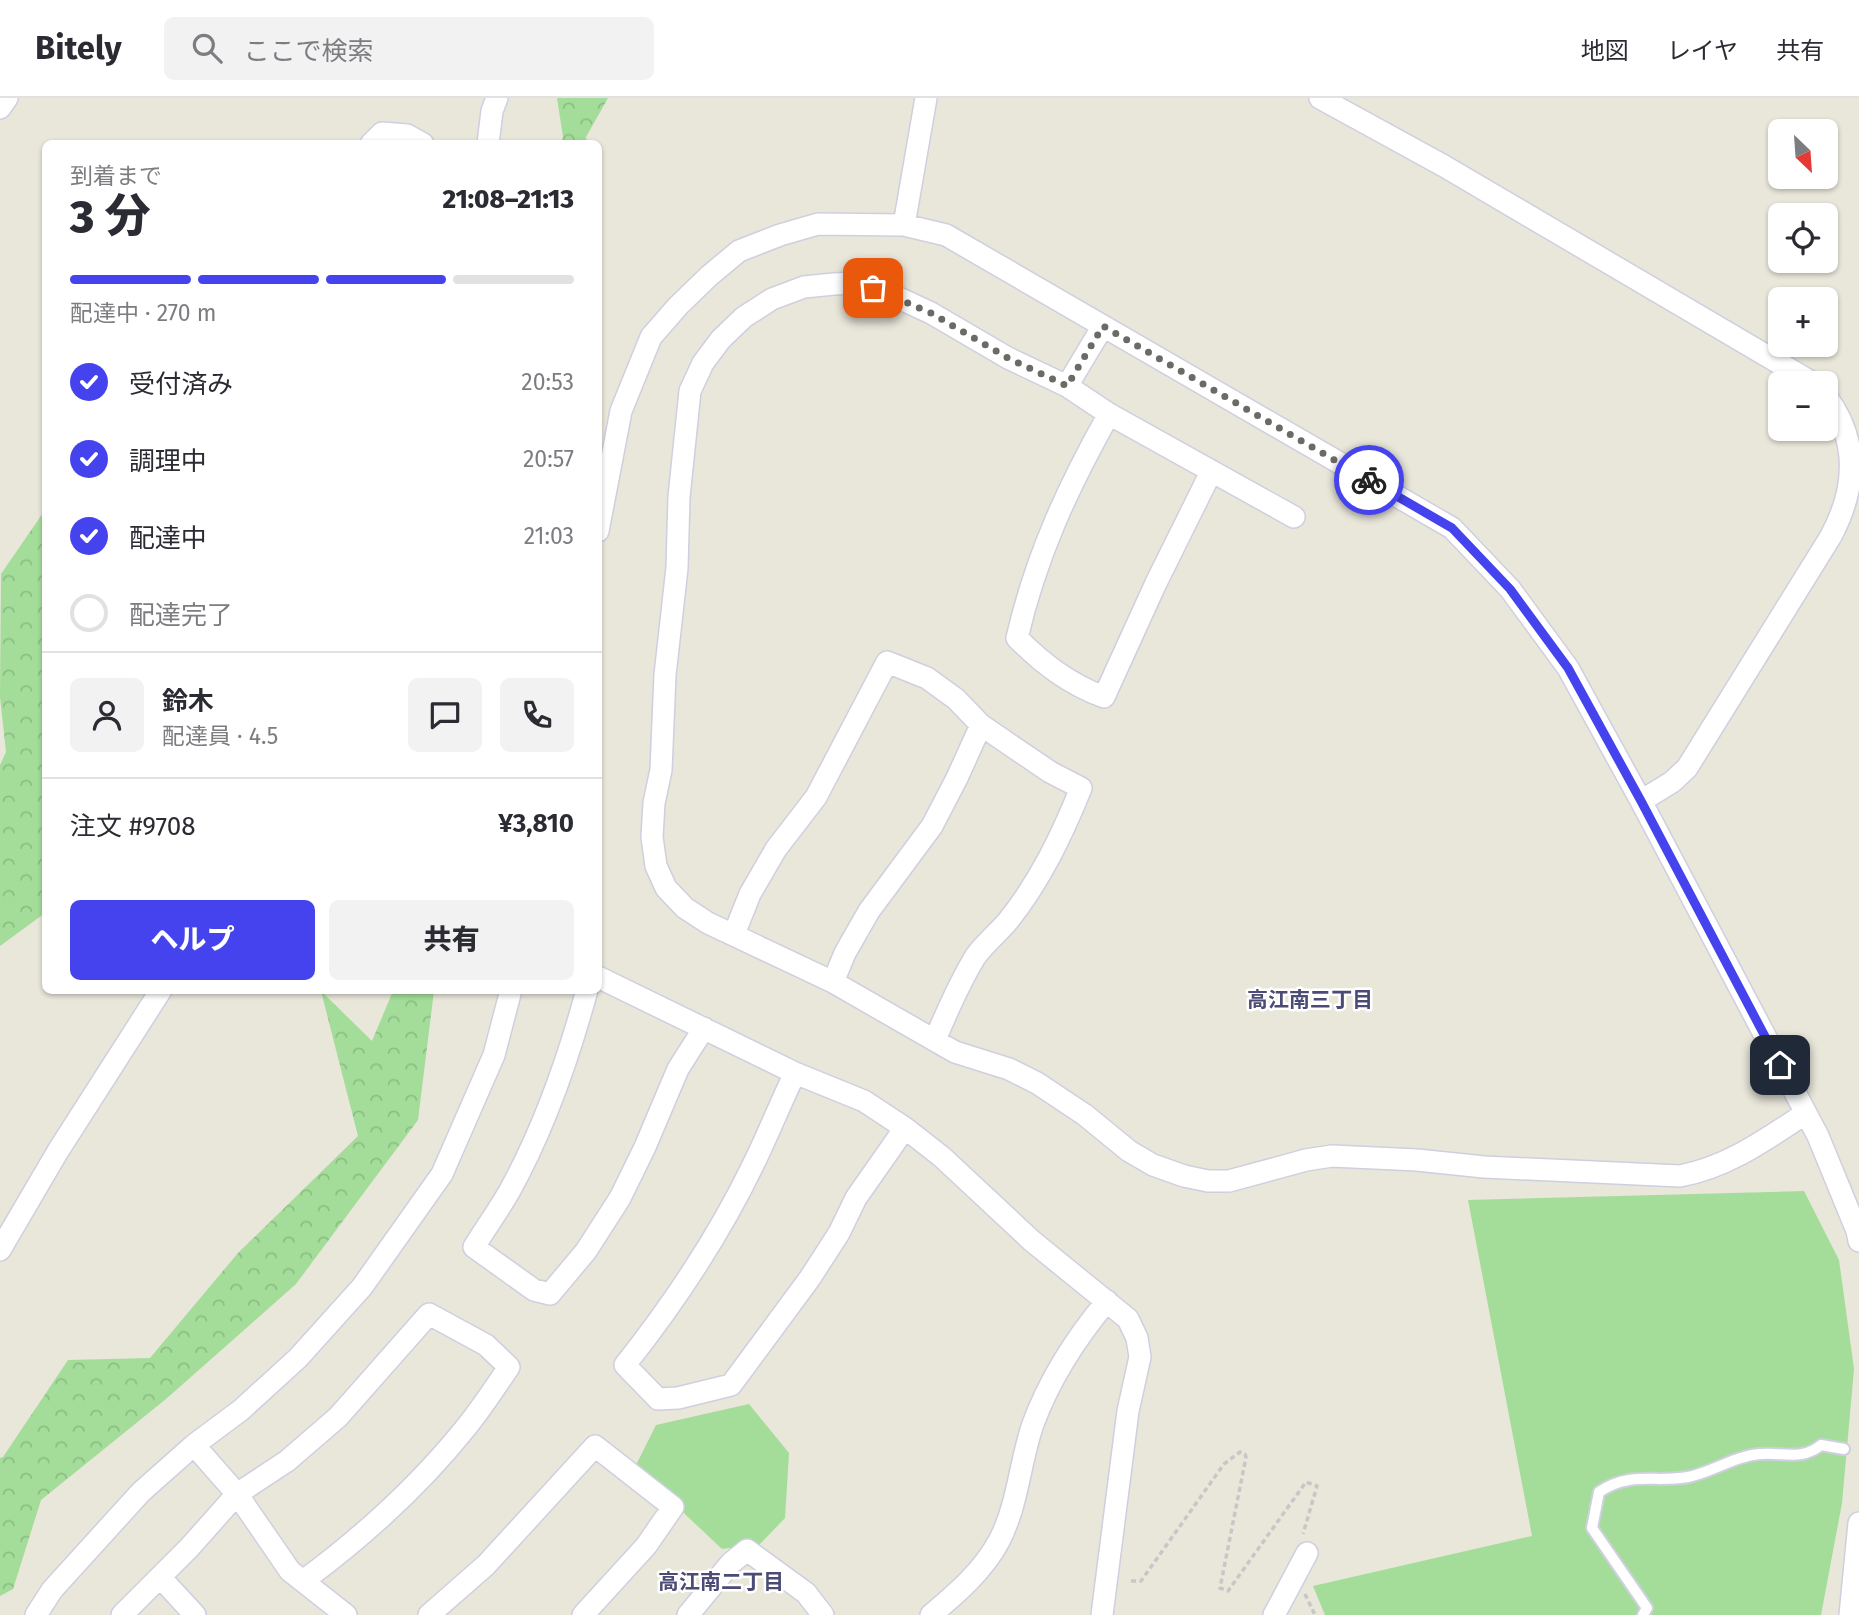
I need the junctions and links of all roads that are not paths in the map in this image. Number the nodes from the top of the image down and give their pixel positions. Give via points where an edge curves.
1 (8, 98) edge
2 (497, 98) edge
3 (926, 98) edge
4 (1320, 98) edge
5 (0, 108) edge
6 (375, 140) edge
7 (416, 140) edge
8 (488, 140) edge
9 (905, 225) junction
10 (1103, 326) junction
11 (1793, 371) edge
12 (1067, 386) junction
13 (1838, 410) edge
14 (1109, 414) junction
15 (1211, 472) junction
16 (602, 510) edge
17 (1294, 517) dead end
18 (981, 725) junction
19 (1641, 801) junction
20 (734, 934) junction
21 (602, 979) edge
22 (833, 982) junction
23 (158, 994) edge
24 (510, 994) edge
25 (586, 994) edge
26 (704, 1028) junction
27 (935, 1040) junction
28 (795, 1073) junction
29 (1805, 1114) junction
30 (905, 1128) junction
31 (1859, 1241) edge
32 (0, 1250) edge
33 (1107, 1301) junction
34 (194, 1446) junction
35 (1844, 1449) dead end
36 (237, 1494) junction
37 (1859, 1523) edge
38 (1307, 1553) road end
39 (160, 1577) junction
40 (303, 1581) junction
41 (36, 1615) edge
42 (122, 1615) edge
43 (195, 1615) edge
44 (346, 1615) edge
45 (429, 1615) edge
46 (583, 1615) edge
47 (688, 1615) edge
48 (824, 1615) edge
49 (931, 1615) edge
50 (1102, 1615) edge
51 (1274, 1615) edge
52 (1643, 1615) edge
53 (1850, 1615) edge

1 - 5 street
2 - 8 street
3 - 9 street
4 - 11 street
6 - 7 street via 382,134
9 - 10 street via 946,235
9 - 16 street via 818,224 780,235 739,251 678,306 651,337 621,411
10 - 12 street
10 - 19 street via 1452,528 1510,589 1568,668
12 - 14 street
12 - 20 street via 931,313 858,283 804,287 772,299 744,317 703,363 690,391 685,429 661,770 652,837 656,866 666,888 685,908
13 - 19 street via 1856,457 1853,486 1843,513 1687,768
14 - 15 street
14 - 15 street via 1045,541 1017,638 1068,681 1104,697
15 - 17 street
18 - 20 street via 927,678 887,662 816,797 775,849
18 - 22 street via 932,826 869,911
18 - 27 street via 1081,788 1042,872 1009,920 977,954 956,989
19 - 29 street
20 - 22 street
21 - 26 street
22 - 27 street
23 - 32 street
24 - 34 street via 494,1055 442,1174 362,1287 298,1358
25 - 26 street via 562,1075 532,1144 509,1192 474,1247 534,1290 550,1294 586,1251 620,1198 678,1069
26 - 28 street
27 - 29 street via 1037,1083 1153,1166 1208,1181 1229,1181 1332,1156 1680,1176 1724,1164
28 - 30 street via 864,1101
28 - 30 street via 723,1222 625,1365 659,1399 731,1385 810,1278 856,1198
29 - 31 street
30 - 33 street
33 - 49 street via 1076,1339 1045,1397 999,1540 958,1592
33 - 50 street via 1128,1319 1140,1357 1128,1411
34 - 36 street
34 - 41 street via 141,1492 52,1590
35 - 52 lane via 1821,1445 1794,1456 1746,1456 1690,1476 1625,1479 1600,1492 1592,1528 1647,1608
36 - 39 street
36 - 40 street via 290,1571
36 - 40 street via 287,1461 338,1417 429,1314 486,1345 509,1367 468,1425 412,1486 336,1557
37 - 53 street
38 - 51 street
39 - 42 street
39 - 43 street
40 - 44 street
45 - 46 street via 495,1556 595,1446 673,1507 646,1546
47 - 48 street via 747,1550 806,1593

